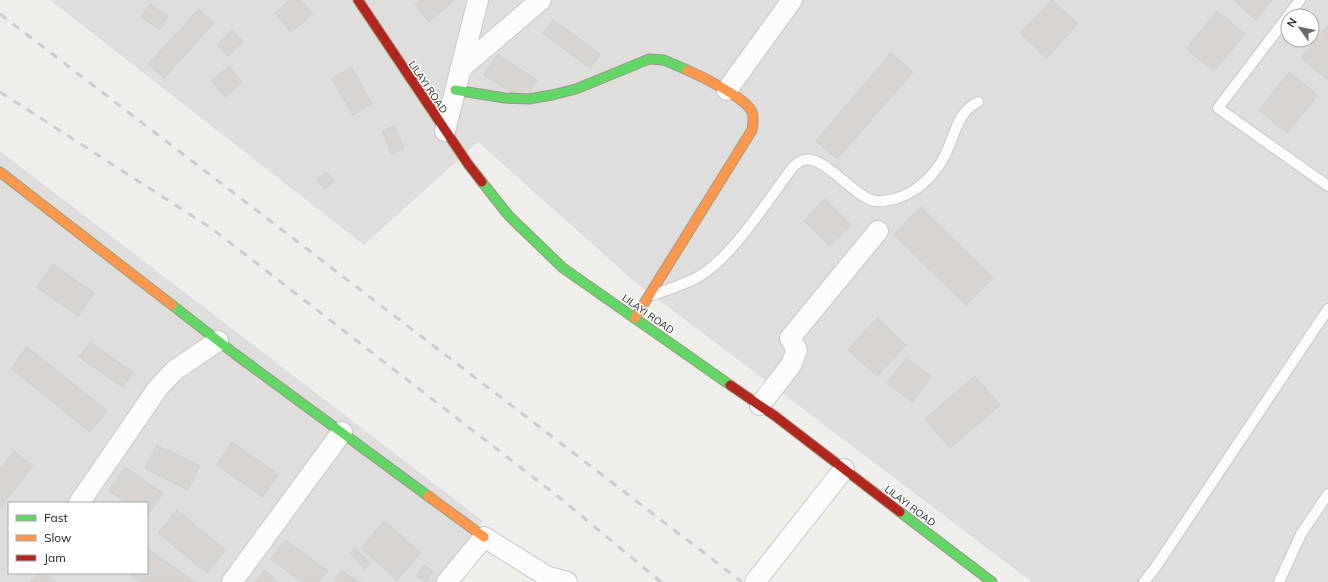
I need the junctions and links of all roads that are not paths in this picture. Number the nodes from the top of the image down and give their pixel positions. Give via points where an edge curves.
1 (358, 0) edge
2 (478, 0) edge
3 (541, 0) edge
4 (792, 0) edge
5 (1280, 27) edge
6 (460, 69) junction
7 (455, 90) junction
8 (727, 90) junction
9 (978, 102) dead end
10 (445, 131) junction
11 (0, 172) edge
12 (1328, 186) edge
13 (878, 231) dead end
14 (648, 297) junction
15 (1328, 309) edge
16 (635, 318) junction
17 (218, 341) junction
18 (760, 405) junction
19 (342, 432) junction
20 (844, 469) junction
21 (1328, 494) edge
22 (80, 502) edge
23 (484, 537) junction
24 (556, 580) edge
25 (232, 582) edge
26 (447, 582) edge
27 (754, 582) edge
28 (992, 582) edge
29 (1144, 582) edge
30 (1279, 582) edge

1 - 10 street, LILAYI ROAD
2 - 6 street
3 - 6 street
4 - 8 street
5 - 12 lane via 1218,108
6 - 7 street
7 - 8 street via 521,99 546,97 656,58
7 - 10 street
8 - 14 street via 750,108 754,118 752,130
9 - 14 lane via 971,105 958,123 944,157 932,174 915,190 896,199 879,202 867,198 821,163 802,161 793,167 715,264 701,275
10 - 16 street, LILAYI ROAD via 509,216 563,268
11 - 17 street
13 - 18 street via 790,338 797,350 791,365
14 - 16 street
15 - 29 lane
16 - 18 street, LILAYI ROAD
17 - 19 street
17 - 22 street via 175,370 158,388
18 - 20 street, LILAYI ROAD
19 - 23 street
19 - 25 street
20 - 27 street
20 - 28 street, LILAYI ROAD
21 - 30 lane via 1301,534
23 - 24 street
23 - 26 street

